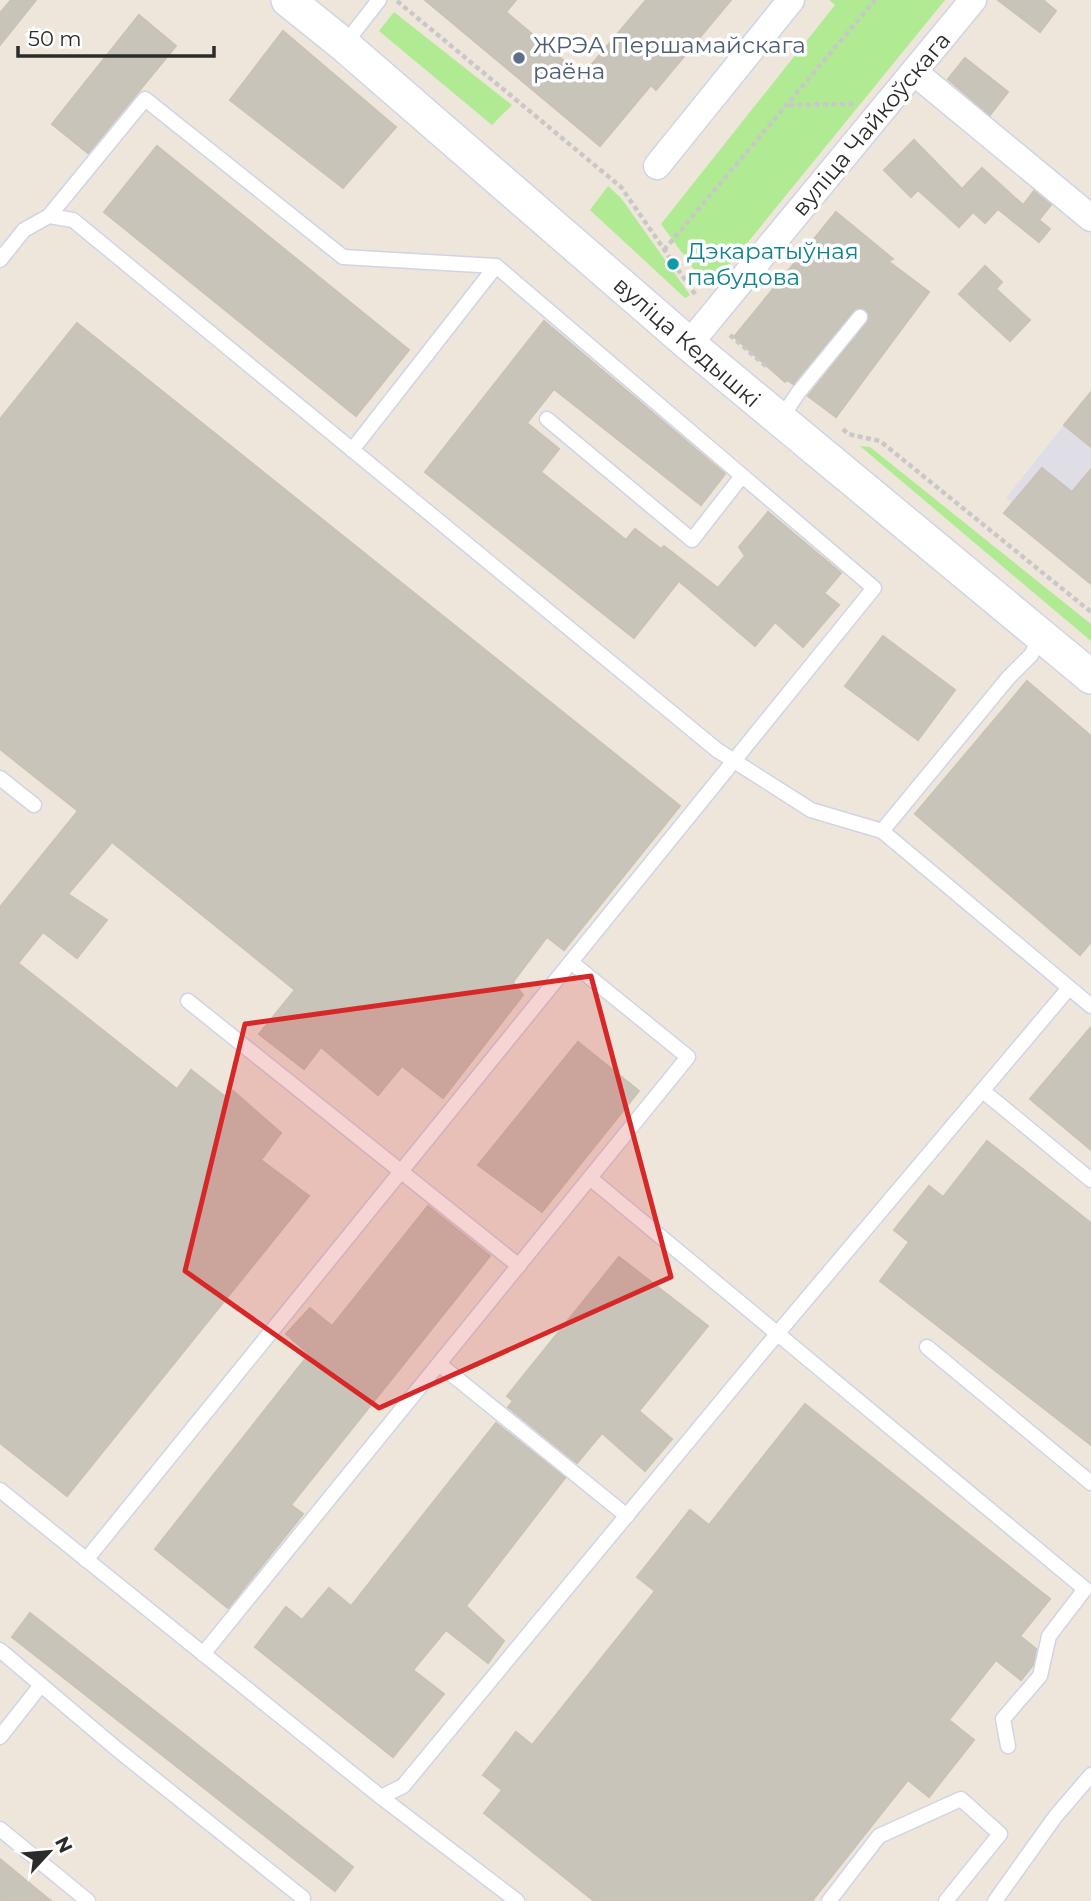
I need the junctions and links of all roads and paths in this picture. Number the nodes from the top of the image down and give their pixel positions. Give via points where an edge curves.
1 (288, 0) edge
2 (379, 0) edge
3 (396, 0) edge
4 (791, 0) edge
5 (875, 0) edge
6 (974, 0) edge
7 (344, 45) junction
8 (914, 72) junction
9 (887, 104) junction
10 (788, 105) junction
11 (657, 166) dead end
12 (49, 216) junction
13 (1091, 218) edge
14 (664, 250) junction
15 (0, 260) edge
16 (496, 266) junction
17 (860, 317) dead end
18 (711, 318) junction
19 (688, 344) junction
20 (798, 393) junction
21 (547, 419) dead end
22 (779, 421) junction
23 (838, 426) dead end
24 (352, 450) junction
25 (743, 476) junction
26 (1091, 612) edge
27 (1041, 636) junction
28 (1091, 677) edge
29 (734, 761) junction
30 (0, 778) edge
31 (34, 805) dead end
32 (882, 831) junction
33 (570, 962) junction
34 (1069, 988) junction
35 (188, 1000) dead end
36 (1091, 1006) edge
37 (982, 1091) junction
38 (401, 1171) junction
39 (590, 1178) junction
40 (1091, 1180) edge
41 (519, 1266) junction
42 (777, 1334) junction
43 (927, 1347) dead end
44 (439, 1364) junction
45 (1091, 1483) edge
46 (0, 1490) edge
47 (627, 1516) junction
48 (86, 1560) junction
49 (1088, 1585) edge
50 (0, 1650) edge
51 (203, 1654) junction
52 (41, 1685) junction
53 (0, 1737) edge
54 (1008, 1746) dead end
55 (1091, 1775) edge
56 (381, 1797) junction
57 (0, 1829) edge
58 (303, 1898) dead end
59 (88, 1901) edge
60 (517, 1901) edge
61 (829, 1901) edge
62 (946, 1901) edge
63 (995, 1901) edge

1 - 7 street, вуліца Кедышкі
2 - 7 lane
3 - 14 path via 621,187
4 - 11 street
5 - 10 path
6 - 8 street, вуліца Чайкоўскага
7 - 19 street, вуліца Кедышкі
8 - 9 street, вуліца Чайкоўскага
8 - 13 street
9 - 10 path
9 - 18 street, вуліца Чайкоўскага
10 - 14 path
12 - 15 lane via 24,230
12 - 16 lane via 145,99 343,257
12 - 24 lane via 73,220
14 - 18 path
16 - 24 lane
16 - 25 lane
17 - 20 lane
18 - 19 street, вуліца Чайкоўскага
18 - 20 path
19 - 22 street, вуліца Кедышкі
20 - 22 lane
21 - 25 lane via 692,540
22 - 27 street, вуліца Кедышкі
23 - 26 path via 848,434 880,441
24 - 29 lane
25 - 29 lane via 874,588
27 - 28 street, вуліца Кедышкі
27 - 32 lane via 1031,655
29 - 32 lane via 811,810
29 - 33 lane
30 - 31 lane
32 - 34 lane
33 - 38 lane
33 - 39 lane via 688,1058
34 - 36 lane
34 - 37 lane
35 - 38 lane
37 - 40 lane
37 - 42 lane
38 - 41 lane
38 - 48 lane
39 - 41 lane
39 - 42 lane
41 - 44 lane
42 - 47 lane
42 - 49 lane
43 - 45 lane
44 - 47 lane
44 - 51 lane
46 - 48 lane
47 - 56 lane via 403,1786
48 - 51 lane
49 - 54 lane via 1049,1636 1040,1676 1003,1719
50 - 52 lane
51 - 56 lane
52 - 53 lane
52 - 58 lane
55 - 63 lane
56 - 60 lane
57 - 59 lane
61 - 62 lane via 879,1836 961,1799 1000,1834

